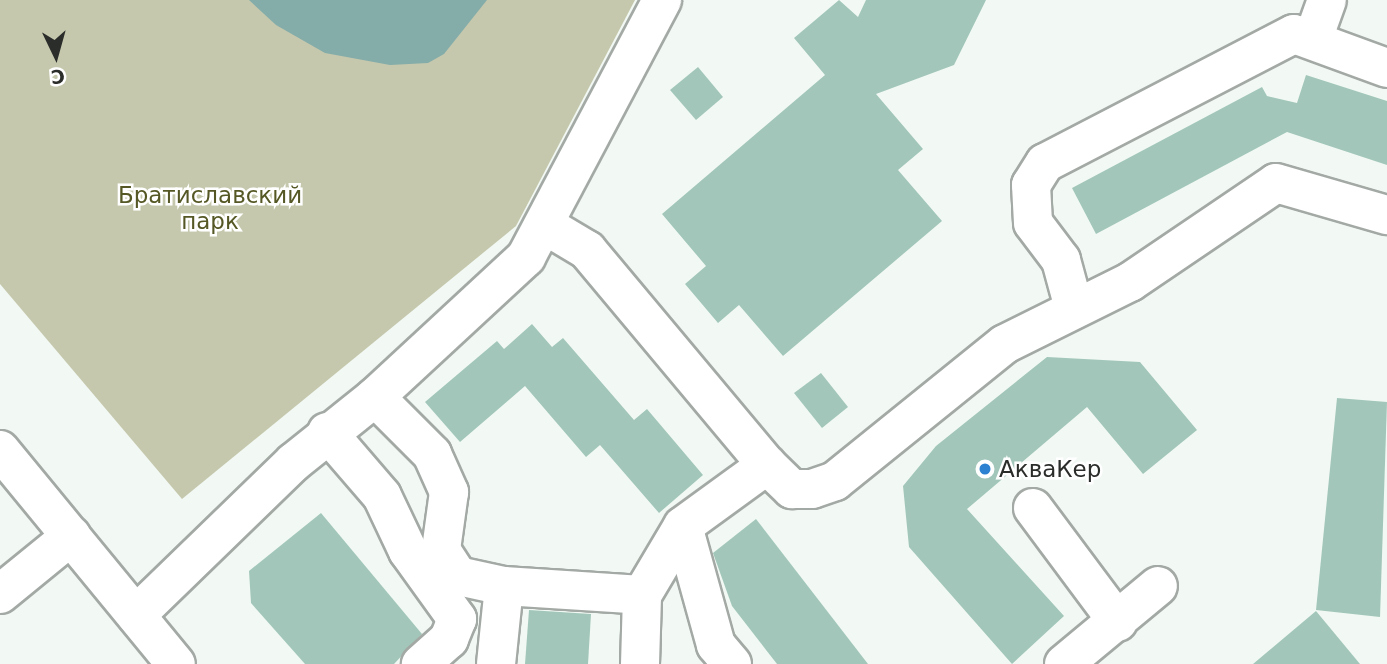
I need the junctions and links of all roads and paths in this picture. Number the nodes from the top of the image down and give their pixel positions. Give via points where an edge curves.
1 (662, 0) edge
2 (1327, 0) edge
3 (1313, 39) junction
4 (1387, 68) edge
5 (1387, 215) edge
6 (545, 225) junction
7 (1074, 308) junction
8 (375, 397) junction
9 (327, 432) junction
10 (0, 450) edge
11 (767, 465) junction
12 (1033, 508) dead end
13 (683, 526) junction
14 (71, 536) junction
15 (504, 586) junction
16 (1158, 586) dead end
17 (0, 594) edge
18 (642, 595) junction
19 (136, 615) junction
20 (1118, 622) junction
21 (176, 664) edge
22 (421, 664) edge
23 (496, 664) edge
24 (640, 664) edge
25 (732, 664) edge
26 (1064, 664) edge

1 - 6 street
2 - 3 street
3 - 4 street
3 - 7 street via 1294,34 1045,163 1031,185 1033,223 1061,260
5 - 7 street via 1276,183 1130,282
6 - 8 street via 526,257
6 - 11 street via 587,250
7 - 11 street via 1005,344 835,481 792,489
8 - 9 street
8 - 15 street via 432,454 449,492 440,550 458,576
9 - 19 street
9 - 22 street via 382,496 408,551 457,619 449,639
10 - 14 street
11 - 13 street
12 - 20 street
13 - 18 street
13 - 25 street via 716,645
14 - 17 street
14 - 19 street
15 - 18 street
15 - 23 street
16 - 20 street
18 - 24 street
19 - 21 street
20 - 26 street

